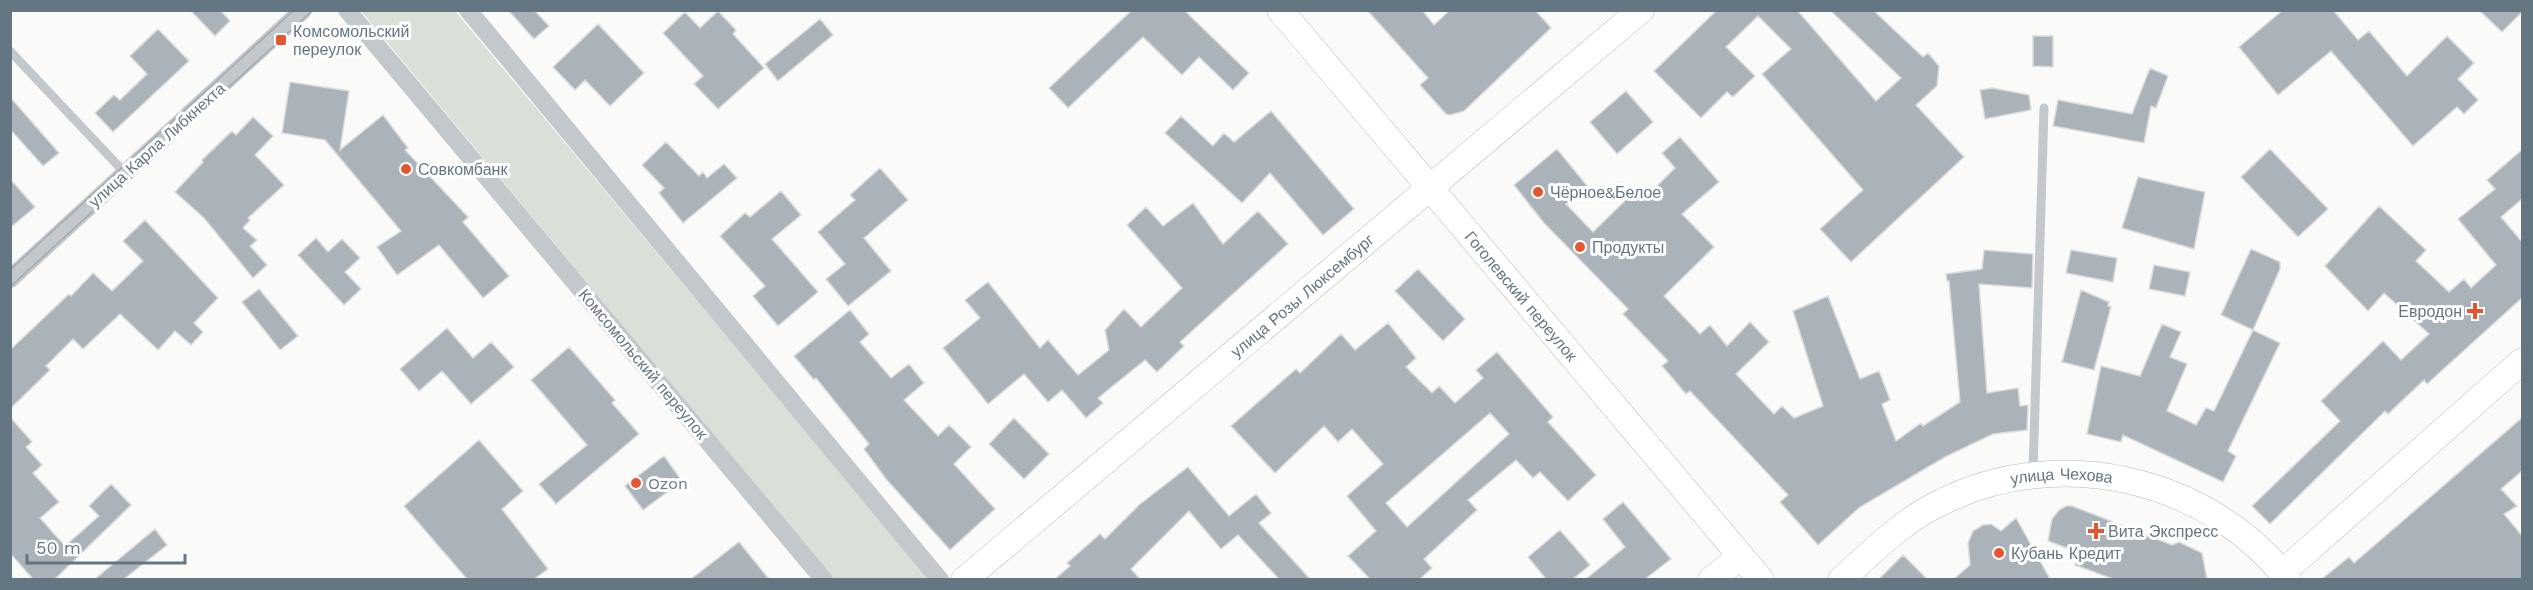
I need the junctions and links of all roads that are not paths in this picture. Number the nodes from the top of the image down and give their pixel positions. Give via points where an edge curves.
1 (303, 10) edge
2 (347, 10) edge
3 (468, 10) edge
4 (1280, 10) edge
5 (1641, 10) edge
6 (10, 51) edge
7 (2044, 108) dead end
8 (125, 173) junction
9 (1430, 189) junction
10 (10, 279) edge
11 (2523, 362) edge
12 (2033, 475) junction
13 (1741, 556) junction
14 (2282, 577) edge
15 (824, 579) edge
16 (940, 579) edge
17 (964, 579) edge
18 (1711, 579) edge
19 (1761, 579) edge
20 (1841, 579) edge

1 - 8 street, улица Карла Либкнехта
2 - 15 street, Комсомольский переулок
3 - 16 street
4 - 9 main road, Гоголевский переулок
5 - 9 main road, улица Розы Люксембург
6 - 8 lane
7 - 12 lane
8 - 10 street, улица Карла Либкнехта
9 - 13 main road, Гоголевский переулок
9 - 17 main road, улица Розы Люксембург
11 - 14 main road, улица Чехова
12 - 14 main road, улица Чехова via 2081,473 2174,494 2216,515 2254,544
12 - 20 main road, улица Чехова via 1986,484 1942,501 1901,526
13 - 18 main road
13 - 19 main road, Гоголевский переулок

